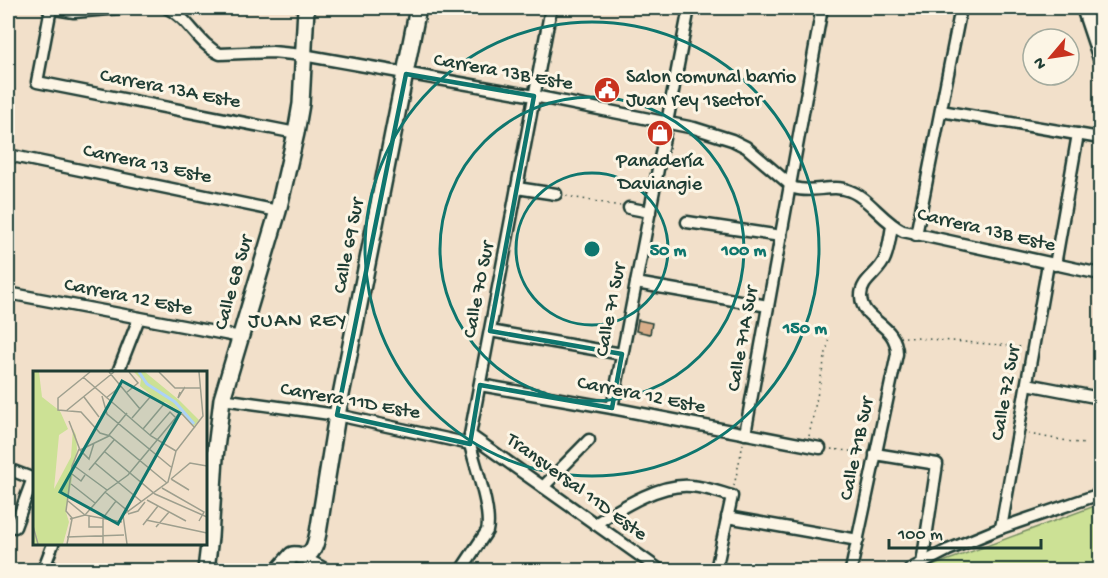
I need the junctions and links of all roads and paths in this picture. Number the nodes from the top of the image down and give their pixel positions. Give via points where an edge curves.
1 (50, 8) edge
2 (121, 8) edge
3 (166, 8) edge
4 (306, 8) edge
5 (418, 8) edge
6 (551, 8) edge
7 (689, 8) edge
8 (822, 8) edge
9 (961, 8) edge
10 (1082, 8) edge
11 (303, 55) junction
12 (1101, 62) edge
13 (406, 74) junction
14 (534, 96) junction
15 (941, 111) junction
16 (667, 123) junction
17 (296, 133) junction
18 (1078, 134) junction
19 (1101, 138) edge
20 (8, 155) edge
21 (790, 186) junction
22 (517, 188) junction
23 (556, 194) joint
24 (630, 208) joint
25 (278, 211) junction
26 (650, 212) junction
27 (687, 222) dead end
28 (892, 226) junction
29 (916, 235) junction
30 (781, 236) junction
31 (1051, 264) junction
32 (1101, 274) edge
33 (636, 283) junction
34 (8, 293) edge
35 (768, 306) junction
36 (139, 318) junction
37 (490, 331) junction
38 (894, 336) junction
39 (241, 337) junction
40 (830, 338) dead end
41 (1033, 348) junction
42 (622, 354) junction
43 (118, 371) edge
44 (1026, 384) junction
45 (480, 385) junction
46 (1101, 398) edge
47 (222, 399) junction
48 (612, 408) junction
49 (337, 415) junction
50 (1018, 432) junction
51 (745, 434) junction
52 (470, 439) junction
53 (589, 440) dead end
54 (1084, 444) dead end
55 (807, 446) junction
56 (820, 448) joint
57 (875, 454) junction
58 (8, 469) edge
59 (33, 479) edge
60 (33, 482) edge
61 (543, 487) junction
62 (1101, 495) edge
63 (732, 496) junction
64 (728, 517) junction
65 (595, 524) junction
66 (15, 527) dead end
67 (1001, 528) junction
68 (858, 540) junction
69 (52, 545) edge
70 (301, 556) junction
71 (922, 564) junction
72 (44, 568) edge
73 (61, 570) edge
74 (206, 570) edge
75 (279, 570) edge
76 (327, 570) edge
77 (461, 570) edge
78 (660, 570) edge
79 (716, 570) edge
80 (851, 570) edge
81 (909, 570) edge

1 - 2 street via 74,12
1 - 17 street, Carrera 13A Este via 38,82
3 - 11 street, Carrera 13B Este via 181,16 220,54
4 - 11 street, Calle 68 Sur
5 - 13 street, Calle 69 Sur
6 - 14 street, Calle 70 Sur
7 - 16 street, Calle 71 Sur
8 - 21 street, Calle 71A Sur
9 - 15 street
10 - 12 street
11 - 13 street, Carrera 13B Este
11 - 17 street, Calle 68 Sur via 302,104
13 - 14 street, Carrera 13B Este
13 - 49 street, Calle 69 Sur
14 - 16 street, Carrera 13B Este
14 - 22 street, Calle 70 Sur
15 - 18 street
15 - 29 street
16 - 21 street, Carrera 13B Este via 694,128 746,147
16 - 26 street, Calle 71 Sur
17 - 25 street, Calle 68 Sur
18 - 19 street
18 - 31 street, Calle 72 Sur
20 - 25 street, Carrera 13 Este
21 - 28 street, Carrera 13B Este via 801,191 842,188 854,192
21 - 30 street, Calle 71A Sur
22 - 23 street
22 - 37 street, Calle 70 Sur
23 - 24 path
24 - 26 street
25 - 39 street, Calle 68 Sur
26 - 33 street, Calle 71 Sur
27 - 30 street
28 - 29 street, Carrera 13B Este
28 - 38 street via 885,261 863,288 861,297 870,315
29 - 31 street, Carrera 13B Este
30 - 35 street, Calle 71A Sur
31 - 32 street, Carrera 13B Este
31 - 41 street, Calle 72 Sur
33 - 35 street
33 - 42 street, Calle 71 Sur
34 - 36 street, Carrera 12 Este
35 - 51 street, Calle 71A Sur
36 - 39 street, Carrera 12 Este
36 - 43 street
37 - 42 street
37 - 45 street, Calle 70 Sur
38 - 41 path
38 - 57 street, Calle 71B Sur via 897,354
39 - 47 street, Calle 68 Sur
40 - 55 path
41 - 44 street, Calle 72 Sur
42 - 48 street, Calle 71 Sur
44 - 46 street
44 - 50 street, Calle 72 Sur
45 - 48 street, Carrera 12 Este
45 - 52 street, Calle 70 Sur
47 - 49 street, Carrera 11D Este
47 - 74 street, Calle 68 Sur
48 - 51 street, Carrera 12 Este
49 - 52 street, Carrera 11D Este
49 - 70 street, Calle 69 Sur via 315,546
50 - 54 path
50 - 67 street, Calle 72 Sur
51 - 55 street, Carrera 12 Este
51 - 63 path
52 - 61 street, Transversal 11D Este
52 - 77 street, Calle 70 Sur via 489,526
53 - 61 street
55 - 56 street, Carrera 12 Este
56 - 57 path
57 - 68 street, Calle 71B Sur
57 - 71 street via 937,464
58 - 59 street
60 - 66 street
61 - 65 street, Transversal 11D Este
62 - 67 street
63 - 64 street
63 - 65 street via 688,485 665,489
64 - 68 street
64 - 79 street
65 - 78 street, Transversal 11D Este
67 - 71 street
68 - 80 street, Calle 71B Sur
69 - 72 street
70 - 75 street via 289,557
70 - 76 street
71 - 81 street
72 - 73 street

